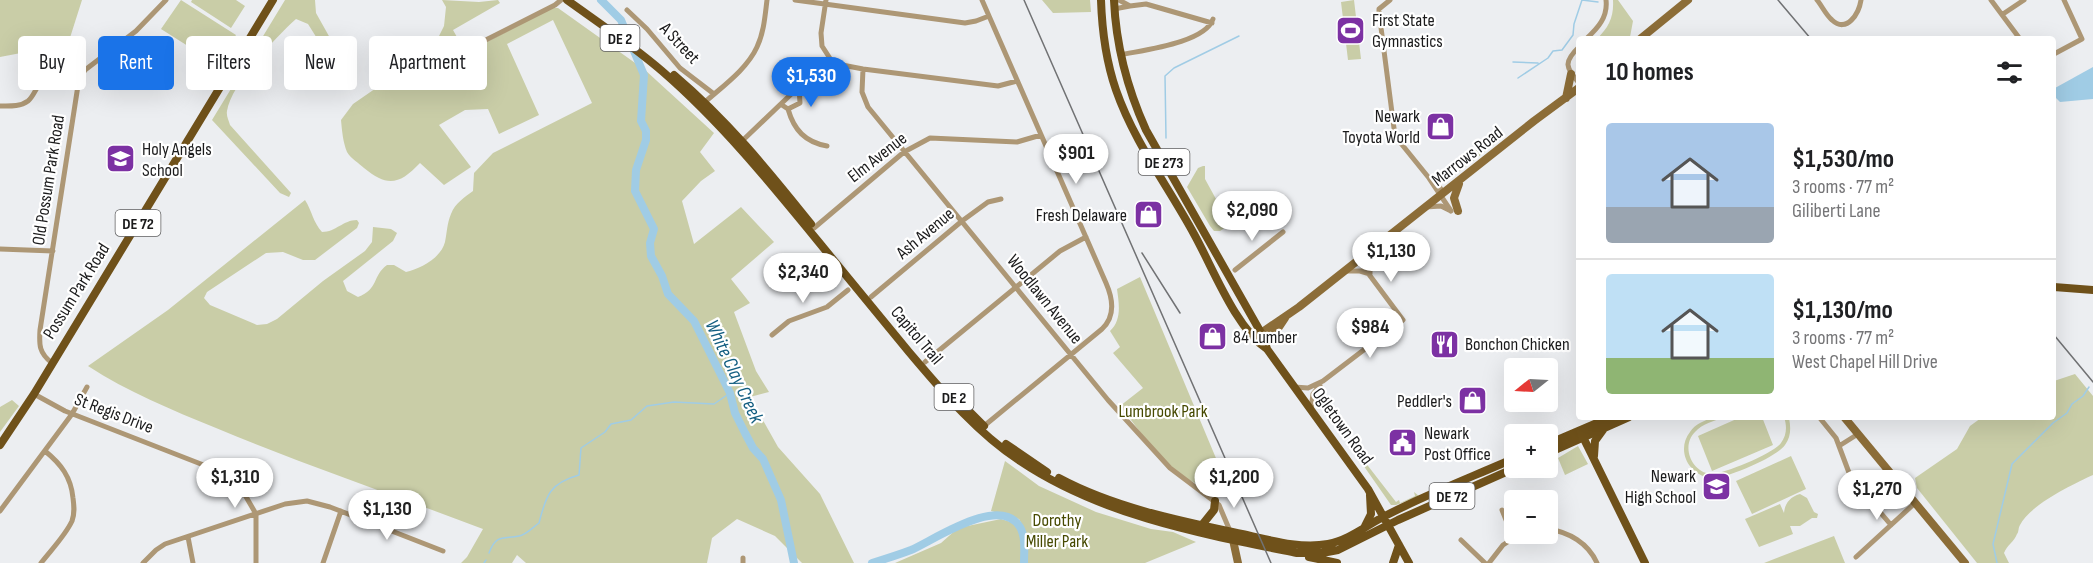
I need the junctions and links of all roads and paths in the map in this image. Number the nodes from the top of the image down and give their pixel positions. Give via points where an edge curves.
1 (166, 0) edge
2 (273, 0) edge
3 (561, 0) edge
4 (567, 0) edge
5 (767, 0) edge
6 (795, 0) edge
7 (982, 0) edge
8 (1101, 0) edge
9 (1119, 0) edge
10 (1390, 0) edge
11 (1606, 0) edge
12 (1688, 0) edge
13 (1817, 0) edge
14 (1861, 0) edge
15 (1991, 0) edge
16 (2024, 0) edge
17 (2064, 0) edge
18 (826, 2) edge
19 (577, 3) edge
20 (1114, 5) edge
21 (1130, 6) junction
22 (627, 10) dead end
23 (2003, 14) junction
24 (989, 16) junction
25 (1590, 36) edge
26 (1644, 36) edge
27 (2018, 36) edge
28 (487, 39) edge
29 (1576, 50) edge
30 (2056, 53) edge
31 (1120, 55) junction
32 (829, 58) junction
33 (86, 69) edge
34 (862, 69) junction
35 (664, 70) junction
36 (1571, 74) junction
37 (1017, 81) junction
38 (1576, 81) edge
39 (800, 88) junction
40 (1576, 89) edge
41 (35, 90) edge
42 (77, 90) edge
43 (714, 94) junction
44 (1576, 97) edge
45 (1565, 98) junction
46 (705, 102) junction
47 (782, 105) junction
48 (0, 106) edge
49 (788, 109) junction
50 (1041, 135) junction
51 (740, 143) junction
52 (827, 146) dead end
53 (904, 152) junction
54 (1158, 173) junction
55 (1463, 178) junction
56 (1442, 194) junction
57 (1001, 199) dead end
58 (1175, 201) junction
59 (1426, 207) junction
60 (1191, 208) junction
61 (1454, 211) junction
62 (962, 221) junction
63 (814, 228) junction
64 (1283, 232) dead end
65 (1086, 237) junction
66 (1210, 242) junction
67 (0, 249) edge
68 (1374, 249) junction
69 (53, 251) junction
70 (1359, 261) junction
71 (1235, 270) dead end
72 (1346, 270) junction
73 (1370, 274) junction
74 (850, 280) junction
75 (1016, 287) junction
76 (2056, 287) edge
77 (848, 290) junction
78 (858, 290) junction
79 (2093, 290) edge
80 (871, 297) junction
81 (772, 335) dead end
82 (1259, 338) junction
83 (1071, 354) junction
84 (925, 362) junction
85 (52, 363) junction
86 (1323, 381) junction
87 (87, 387) dead end
88 (1294, 387) junction
89 (34, 394) junction
90 (1311, 410) junction
91 (72, 414) junction
92 (1606, 420) edge
93 (1622, 420) edge
94 (1821, 420) edge
95 (1846, 420) edge
96 (984, 426) junction
97 (1606, 427) junction
98 (1580, 434) junction
99 (1858, 434) junction
100 (1558, 441) edge
101 (0, 445) edge
102 (1839, 446) junction
103 (1558, 447) edge
104 (45, 451) junction
105 (1595, 460) junction
106 (1504, 463) edge
107 (1504, 472) edge
108 (1368, 489) junction
109 (1215, 501) junction
110 (1915, 503) junction
111 (1502, 510) dead end
112 (0, 511) edge
113 (341, 511) junction
114 (256, 514) junction
115 (1504, 514) edge
116 (1386, 520) junction
117 (1202, 525) junction
118 (1891, 525) junction
119 (1365, 527) junction
120 (1558, 531) edge
121 (1232, 536) junction
122 (188, 537) junction
123 (1461, 540) dead end
124 (1505, 544) edge
125 (1400, 545) junction
126 (443, 551) dead end
127 (1297, 553) junction
128 (1856, 557) dead end
129 (41, 563) edge
130 (143, 563) edge
131 (193, 563) edge
132 (256, 563) edge
133 (323, 563) edge
134 (1238, 563) edge
135 (1337, 563) edge
136 (1393, 563) edge
137 (1409, 563) edge
138 (1487, 563) edge
139 (1598, 563) edge
140 (1645, 563) edge
141 (1965, 563) edge

1 - 33 street via 136,31
2 - 85 main road, Possum Park Road / DE 72
3 - 28 street
4 - 19 main road, Capitol Trail / DE 2
5 - 43 street via 753,54
6 - 18 street
7 - 24 street
8 - 20 main road
8 - 54 main road, Ogletown Road / DE 273 via 1106,49 1116,90 1131,127
9 - 21 street
10 - 56 street via 1379,12 1395,136
11 - 25 street via 1603,20
12 - 26 street
13 - 14 street via 1832,21 1842,24 1855,18
15 - 23 street
16 - 23 street
17 - 30 street via 2082,39
18 - 24 street via 965,23
18 - 32 street via 821,33 822,46
19 - 35 main road, Capitol Trail / DE 2
20 - 21 street
20 - 31 main road, Ogletown Road / DE 273
21 - 31 street via 1151,5 1213,21 1199,34 1182,41
22 - 43 street, A Street via 680,68
23 - 27 street
24 - 37 street
29 - 36 street via 1567,63
31 - 60 main road, Ogletown Road / DE 273 via 1146,130
32 - 34 street via 837,64
32 - 39 street
34 - 37 street via 998,86
34 - 53 street, Woodlawn Avenue via 862,92 868,107
35 - 46 main road, Capitol Trail / DE 2
35 - 51 main road, Capitol Trail / DE 2
36 - 38 street
36 - 45 street
37 - 50 street
39 - 47 street
39 - 49 street via 800,103
40 - 45 street, Marrows Road
41 - 48 street via 28,101
42 - 69 street, Old Possum Park Road
43 - 46 street
44 - 45 street
45 - 55 street, Marrows Road
46 - 51 main road, Capitol Trail / DE 2
47 - 49 street
47 - 51 street
49 - 52 street via 800,133
50 - 53 street, Elm Avenue via 1017,142 930,138
50 - 65 street
51 - 63 main road, Capitol Trail / DE 2
51 - 74 main road, Capitol Trail / DE 2
53 - 62 street, Woodlawn Avenue
53 - 63 street, Elm Avenue
54 - 58 main road, Ogletown Road / DE 273
54 - 60 main road via 1163,172
55 - 56 street, Marrows Road
55 - 61 street via 1455,190
56 - 59 street, Marrows Road
56 - 61 street
57 - 62 street, Ash Avenue via 988,202
58 - 66 main road via 1202,238
58 - 82 main road, Ogletown Road / DE 273 via 1224,293
59 - 61 street via 1441,206
59 - 68 street, Marrows Road
60 - 66 main road, Ogletown Road / DE 273
62 - 75 street, Woodlawn Avenue
62 - 80 street, Ash Avenue
63 - 80 main road, Capitol Trail / DE 2
64 - 71 street
65 - 75 street via 1060,251
65 - 83 street via 1109,288 1112,307 1106,326
66 - 82 main road, Ogletown Road / DE 273
67 - 69 street
68 - 70 street, Marrows Road
68 - 73 street
69 - 85 street, Old Possum Park Road via 39,345
70 - 72 street, Marrows Road
70 - 73 street
72 - 73 street
72 - 82 street, Marrows Road via 1285,318 1280,327
73 - 86 street via 1403,320
74 - 77 street
74 - 78 main road, Capitol Trail / DE 2
75 - 83 street, Woodlawn Avenue
75 - 84 street
76 - 79 main road
77 - 78 street
77 - 81 street via 827,307 789,321
78 - 121 main road, Capitol Trail / DE 2 via 956,407 1018,460 1103,504 1156,521
80 - 84 main road, Capitol Trail / DE 2
82 - 88 main road, Ogletown Road / DE 273
83 - 96 street
83 - 109 street, Woodlawn Avenue via 1170,468
84 - 96 main road, Capitol Trail / DE 2
85 - 89 main road, Possum Park Road / DE 72
86 - 88 street via 1308,388
86 - 90 street via 1313,394
87 - 91 street
88 - 90 main road, Ogletown Road / DE 273
89 - 91 street, St Regis Drive
89 - 101 main road, Possum Park Road / DE 72
90 - 108 main road, Ogletown Road / DE 273
91 - 104 street
91 - 114 street, St Regis Drive via 224,473 245,495
92 - 98 main road
93 - 97 main road
94 - 102 street
95 - 99 street
96 - 117 main road, Capitol Trail / DE 2 via 1021,455 1075,486
97 - 98 main road
97 - 105 main road via 1595,441
98 - 100 main road
98 - 103 main road
98 - 105 main road
99 - 102 street
99 - 110 street
102 - 118 street via 1851,478
104 - 112 street
104 - 129 street via 57,461 72,486 74,510 66,531
105 - 140 main road
106 - 116 main road, DE 72
107 - 116 main road, DE 72
108 - 116 main road, Ogletown Road / DE 273
108 - 119 main road via 1371,514
109 - 117 main road via 1214,510
109 - 121 street, Woodlawn Avenue
110 - 118 street
110 - 141 street
111 - 115 street
113 - 114 street via 307,501
113 - 126 street
113 - 133 street
114 - 122 street
114 - 132 street
116 - 119 main road, Capitol Trail / DE 2
116 - 125 main road, DE 273
116 - 127 main road, Capitol Trail / DE 2 via 1338,550
117 - 121 main road, Capitol Trail / DE 2
118 - 128 street
119 - 121 main road, Capitol Trail / DE 2 via 1333,543 1310,546
120 - 139 street via 1573,536
121 - 127 main road, Capitol Trail / DE 2
121 - 134 street
122 - 130 street via 156,550
122 - 131 street
123 - 138 street
124 - 138 street
125 - 136 main road
125 - 137 main road, DE 273
127 - 135 main road

